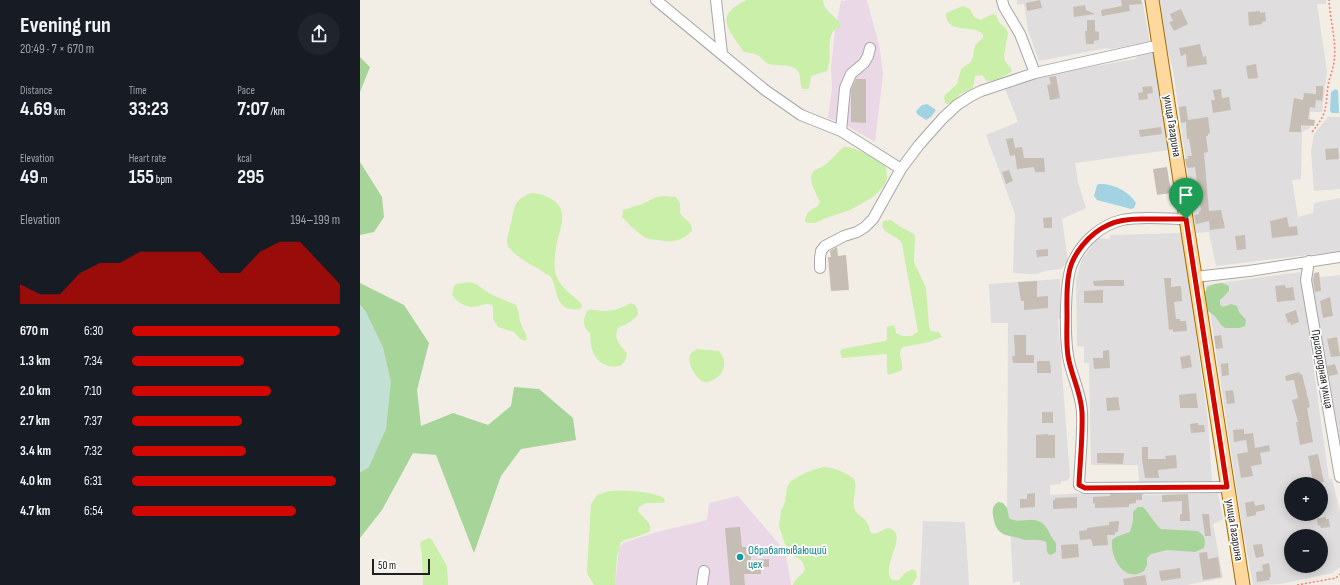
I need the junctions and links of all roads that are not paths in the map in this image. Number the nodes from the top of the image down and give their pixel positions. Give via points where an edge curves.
1 (656, 0) edge
2 (716, 0) edge
3 (1002, 0) edge
4 (1152, 0) edge
5 (1160, 45) junction
6 (870, 48) dead end
7 (722, 54) junction
8 (1035, 73) junction
9 (841, 131) junction
10 (900, 168) junction
11 (1186, 219) junction
12 (1340, 257) edge
13 (1310, 261) junction
14 (820, 268) dead end
15 (1194, 276) junction
16 (1340, 477) edge
17 (1227, 487) junction
18 (704, 571) dead end
19 (702, 585) edge
20 (1243, 585) edge

1 - 7 street
2 - 7 street
3 - 8 street via 1020,34
4 - 5 main road, улица Гагарина
5 - 8 street
5 - 11 main road, улица Гагарина
6 - 9 street via 864,63 851,74 844,88
7 - 9 street via 765,90 801,114
8 - 10 street via 980,91 957,105
9 - 10 street
10 - 14 street via 873,219 866,227 825,246 821,251
11 - 15 main road, улица Гагарина
11 - 17 street via 1123,220 1108,225 1090,238 1072,262 1067,303 1067,339 1068,357 1082,412 1079,485 1085,488
12 - 13 street
13 - 15 street via 1249,272
13 - 16 street, Пригородная улица via 1306,280
15 - 17 main road, улица Гагарина
17 - 20 main road, улица Гагарина
18 - 19 street

